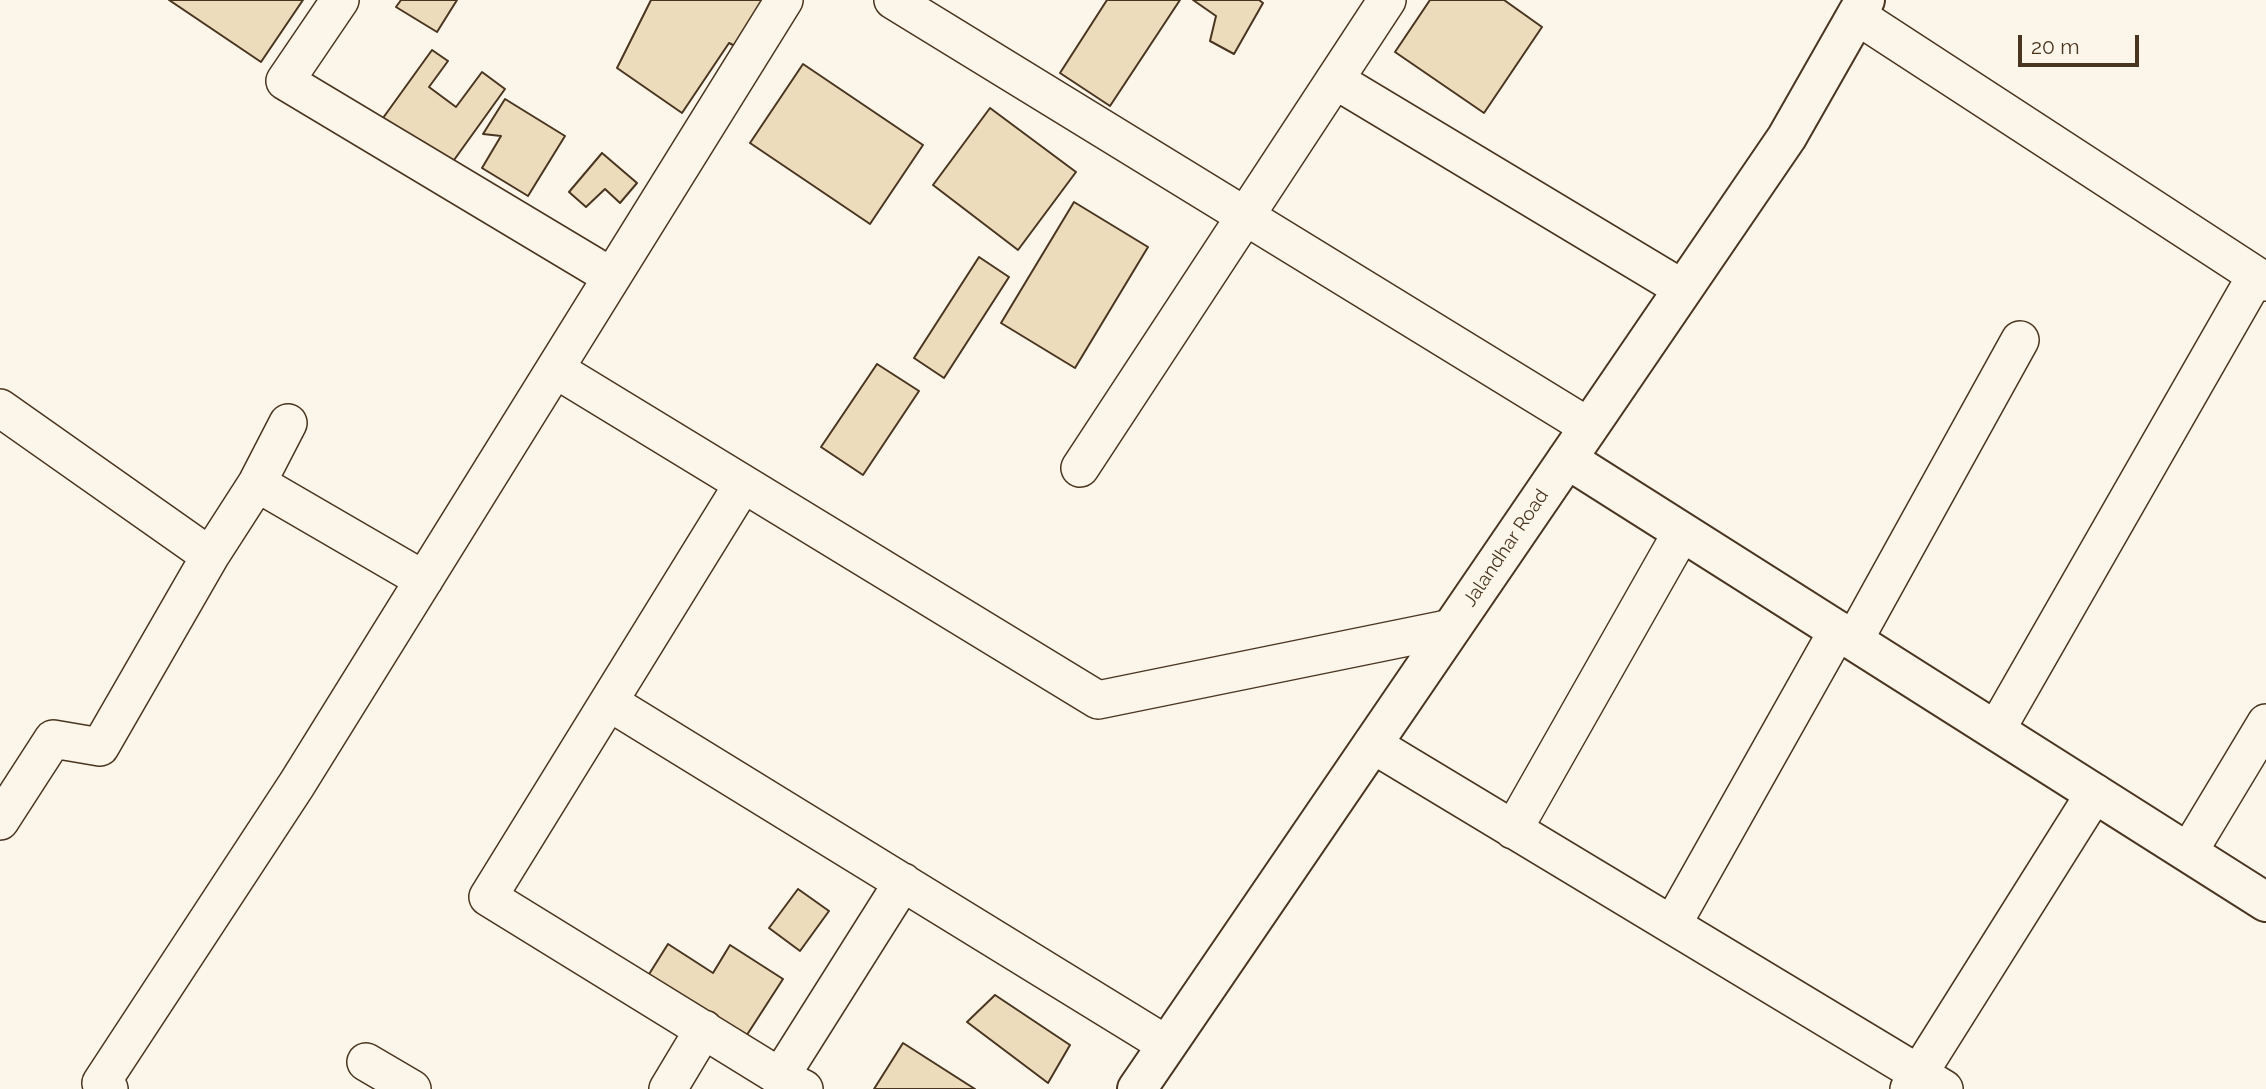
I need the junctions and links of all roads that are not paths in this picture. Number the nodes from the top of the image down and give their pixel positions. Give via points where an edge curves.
1 (340, 0) edge
2 (784, 0) edge
3 (893, 0) edge
4 (1387, 0) edge
5 (1860, 8) edge
6 (1335, 80) junction
7 (1245, 217) junction
8 (612, 277) junction
9 (2261, 279) edge
10 (1683, 289) junction
11 (2020, 340) dead end
12 (555, 369) junction
13 (0, 408) edge
14 (288, 423) dead end
15 (1589, 427) junction
16 (1567, 459) junction
17 (1080, 468) dead end
18 (257, 483) junction
19 (743, 484) junction
20 (1682, 532) junction
21 (211, 555) junction
22 (424, 580) junction
23 (1452, 628) junction
24 (1846, 635) junction
25 (610, 702) junction
26 (2266, 723) edge
27 (1996, 730) junction
28 (1372, 744) junction
29 (2095, 793) junction
30 (0, 821) edge
31 (1513, 830) junction
32 (2189, 851) junction
33 (903, 882) junction
34 (2266, 902) edge
35 (1672, 925) junction
36 (704, 1030) junction
37 (1167, 1045) junction
38 (366, 1062) dead end
39 (792, 1083) edge
40 (1924, 1084) edge
41 (109, 1089) edge
42 (412, 1089) edge
43 (668, 1089) edge
44 (1137, 1089) edge

1 - 8 street via 285,81
2 - 8 street
3 - 7 street
4 - 6 street
5 - 9 street
5 - 10 main road, Jalandhar Road via 1787,137
6 - 7 street
6 - 10 street
7 - 15 street
7 - 17 street
8 - 12 street
9 - 27 street
10 - 15 main road, Jalandhar Road
11 - 24 street
12 - 19 street
12 - 22 street
13 - 21 street
14 - 18 street
15 - 16 main road, Jalandhar Road
16 - 20 main road
16 - 23 main road, Jalandhar Road
18 - 21 street
18 - 22 street
19 - 23 street via 1098,699
19 - 25 street
20 - 24 main road
20 - 31 street
21 - 30 street via 100,747 53,739
22 - 41 street via 101,1083
23 - 28 main road, Jalandhar Road
24 - 27 main road
24 - 35 street
25 - 33 street
25 - 36 street via 488,897
26 - 32 street
27 - 29 main road
28 - 31 street
28 - 37 main road, Jalandhar Road
29 - 32 main road
29 - 40 street
31 - 35 street
32 - 34 main road
33 - 37 street
33 - 39 street
35 - 40 street
36 - 39 street
36 - 43 street
37 - 44 main road, Jalandhar Road
38 - 42 street

